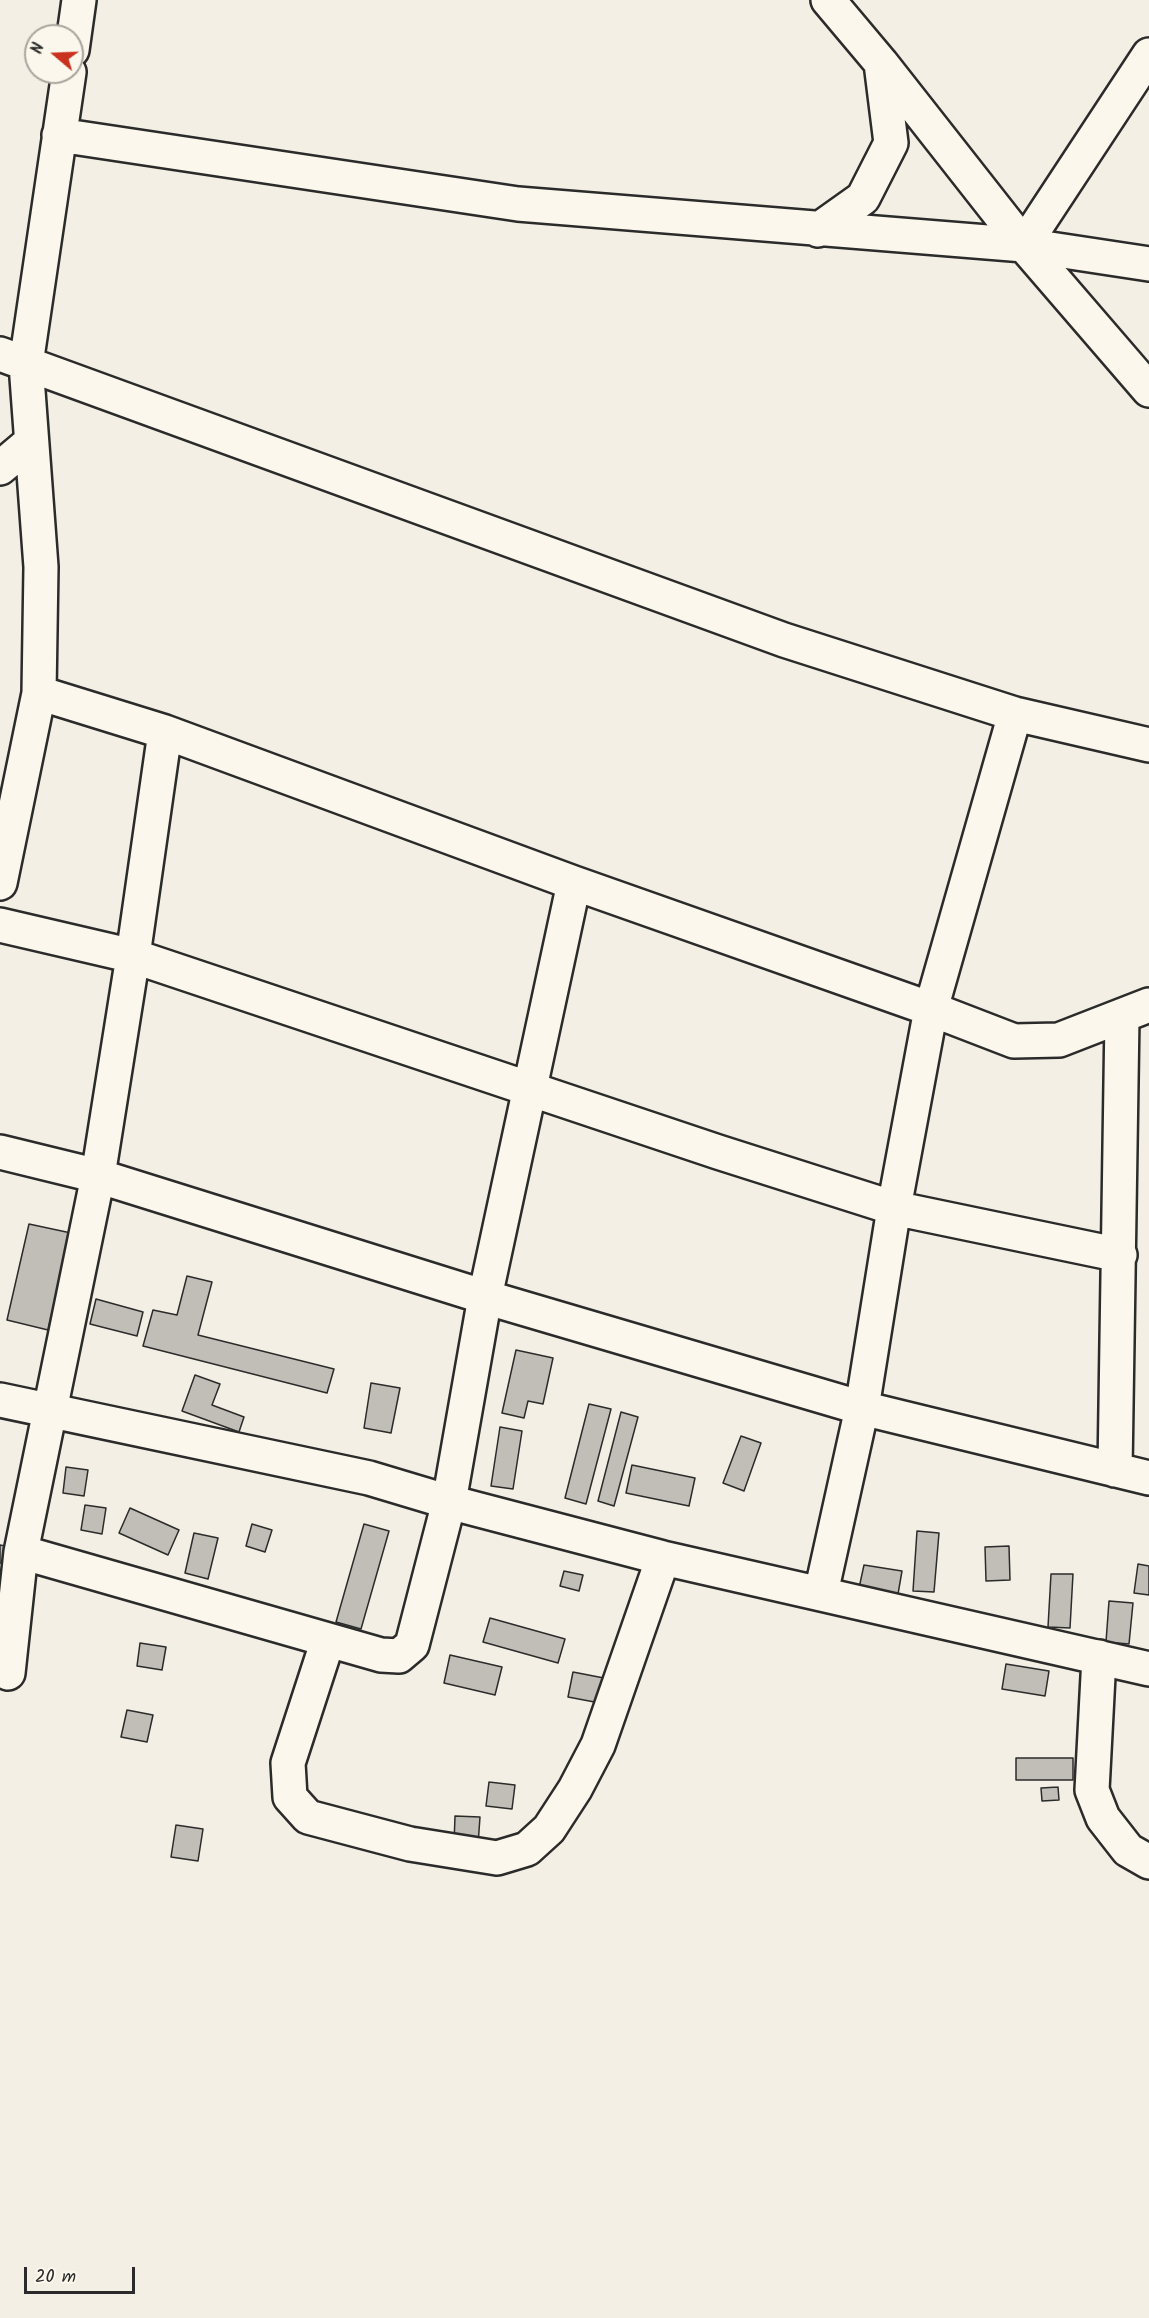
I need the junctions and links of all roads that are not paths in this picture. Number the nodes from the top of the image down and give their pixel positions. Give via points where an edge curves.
1 (79, 0) edge
2 (828, 0) edge
3 (76, 24) edge
4 (1149, 55) edge
5 (881, 63) junction
6 (67, 84) edge
7 (59, 135) junction
8 (818, 230) junction
9 (1024, 244) junction
10 (1149, 264) edge
11 (13, 359) edge
12 (1149, 390) edge
13 (31, 442) junction
14 (0, 468) edge
15 (39, 693) junction
16 (1014, 714) junction
17 (165, 732) junction
18 (1149, 745) edge
19 (574, 882) junction
20 (0, 883) edge
21 (0, 926) edge
22 (133, 956) junction
23 (931, 1009) junction
24 (1135, 1011) edge
25 (530, 1089) junction
26 (0, 1152) edge
27 (98, 1176) junction
28 (894, 1208) junction
29 (1120, 1255) junction
30 (485, 1297) junction
31 (0, 1400) edge
32 (862, 1408) junction
33 (51, 1410) junction
34 (1115, 1470) junction
35 (1149, 1478) edge
36 (449, 1502) junction
37 (21, 1552) junction
38 (663, 1558) junction
39 (821, 1593) junction
40 (328, 1640) junction
41 (1099, 1657) junction
42 (1149, 1669) edge
43 (8, 1673) dead end
44 (1149, 1862) edge

1 - 3 street
2 - 5 street
4 - 9 street
5 - 8 street via 891,143 863,198
5 - 9 street
6 - 7 street
7 - 8 street via 518,204
7 - 11 street
8 - 9 street
9 - 10 street
9 - 12 street
11 - 13 street
11 - 16 street via 773,636
13 - 14 street
13 - 15 street via 41,567
15 - 17 street
15 - 20 street
16 - 18 street
16 - 23 street
17 - 19 street
17 - 22 street
19 - 23 street
19 - 25 street
21 - 22 street
22 - 25 street
22 - 27 street
23 - 24 street via 1014,1041 1059,1040
23 - 28 street
24 - 29 street
25 - 28 street
25 - 30 street
26 - 27 street
27 - 30 street
27 - 33 street
28 - 29 street
28 - 32 street
29 - 34 street
30 - 32 street
30 - 36 street
31 - 33 street
32 - 34 street
32 - 39 street
33 - 36 street via 369,1478
33 - 37 street
34 - 35 street
36 - 38 street
36 - 40 street via 412,1645 399,1656 390,1656
37 - 40 street
37 - 43 street
38 - 39 street
38 - 40 street via 598,1745 575,1789 549,1828 527,1849 497,1858 410,1844 308,1817 290,1797 288,1763
39 - 41 street
41 - 42 street
41 - 44 street via 1092,1790 1103,1818 1128,1850

